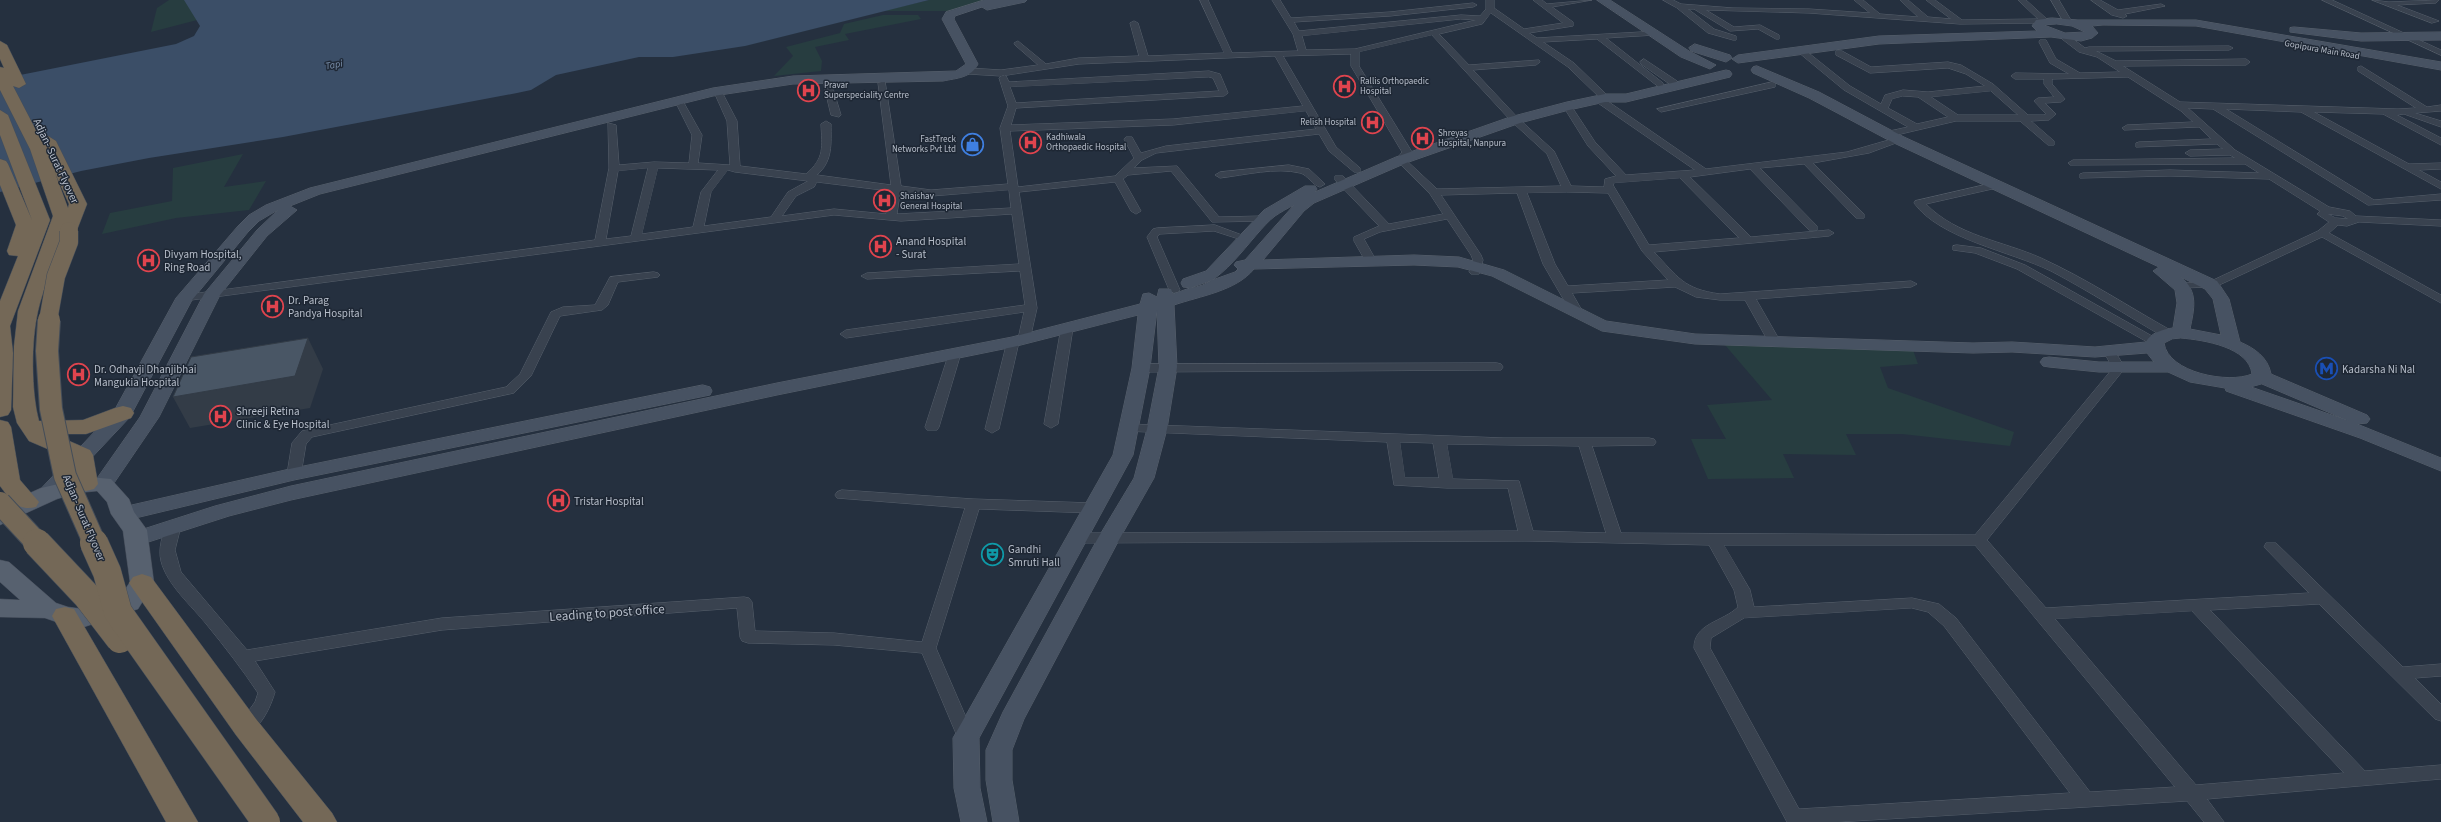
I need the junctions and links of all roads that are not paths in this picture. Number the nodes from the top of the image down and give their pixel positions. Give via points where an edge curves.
1 (999, 0) edge
2 (1021, 0) edge
3 (1204, 0) edge
4 (1276, 0) edge
5 (1490, 0) edge
6 (1537, 0) edge
7 (1588, 0) edge
8 (1603, 0) edge
9 (1625, 0) edge
10 (1668, 0) edge
11 (1858, 0) edge
12 (1904, 0) edge
13 (1930, 0) edge
14 (2022, 0) edge
15 (2055, 0) edge
16 (2095, 0) edge
17 (2326, 0) edge
18 (2376, 0) edge
19 (2436, 1) edge
20 (1470, 2) edge
21 (2385, 4) junction
22 (1546, 6) junction
23 (1680, 6) junction
24 (2161, 6) dead end
25 (1694, 7) junction
26 (2115, 13) junction
27 (1486, 14) junction
28 (1878, 16) junction
29 (1290, 20) junction
30 (1926, 20) junction
31 (2045, 21) junction
32 (2435, 21) dead end
33 (1960, 22) junction
34 (2135, 22) junction
35 (2072, 23) junction
36 (1134, 24) dead end
37 (2205, 27) junction
38 (1524, 31) junction
39 (2090, 31) junction
40 (1434, 33) junction
41 (1655, 33) junction
42 (1298, 34) junction
43 (1598, 36) junction
44 (2441, 36) edge
45 (1776, 37) dead end
46 (2055, 37) junction
47 (2408, 37) junction
48 (1733, 38) dead end
49 (1537, 40) junction
50 (1018, 43) dead end
51 (0, 45) edge
52 (2229, 48) dead end
53 (2082, 50) junction
54 (1355, 51) junction
55 (2439, 52) edge
56 (1303, 53) junction
57 (1838, 53) junction
58 (1229, 54) junction
59 (1278, 54) junction
60 (1633, 55) dead end
61 (1806, 55) junction
62 (1190, 56) junction
63 (1132, 58) junction
64 (1144, 58) junction
65 (1732, 59) junction
66 (1536, 62) dead end
67 (2246, 62) dead end
68 (2113, 64) junction
69 (1043, 65) junction
70 (2441, 66) edge
71 (1711, 67) junction
72 (1468, 68) junction
73 (2360, 70) dead end
74 (0, 71) edge
75 (974, 72) junction
76 (1750, 72) junction
77 (2441, 72) edge
78 (1001, 73) junction
79 (1726, 74) junction
80 (2130, 74) junction
81 (1196, 75) junction
82 (2014, 76) dead end
83 (2080, 76) junction
84 (2048, 77) junction
85 (1137, 78) junction
86 (827, 82) junction
87 (882, 83) junction
88 (1674, 83) junction
89 (1007, 85) junction
90 (1660, 85) junction
91 (1772, 85) junction
92 (1991, 88) junction
93 (719, 94) junction
94 (1921, 95) junction
95 (1606, 98) junction
96 (2178, 104) junction
97 (681, 106) junction
98 (1012, 106) junction
99 (1566, 106) junction
100 (2215, 106) junction
101 (1309, 108) junction
102 (1883, 108) junction
103 (2300, 108) junction
104 (2441, 108) edge
105 (1661, 109) dead end
106 (2426, 110) junction
107 (2383, 111) junction
108 (2398, 112) junction
109 (0, 115) edge
110 (836, 115) dead end
111 (1956, 118) junction
112 (2024, 118) junction
113 (1516, 120) junction
114 (826, 124) dead end
115 (2201, 124) junction
116 (2441, 124) edge
117 (611, 125) junction
118 (1915, 127) junction
119 (1006, 128) junction
120 (2127, 128) dead end
121 (1321, 131) junction
122 (1129, 139) dead end
123 (1891, 140) junction
124 (2219, 141) junction
125 (2441, 142) edge
126 (2051, 143) dead end
127 (2138, 145) dead end
128 (2232, 152) junction
129 (1411, 155) junction
130 (2148, 155) dead end
131 (1140, 158) junction
132 (1806, 161) junction
133 (2247, 161) junction
134 (2073, 163) dead end
135 (0, 164) edge
136 (654, 165) junction
137 (693, 166) junction
138 (1752, 166) junction
139 (2441, 166) edge
140 (725, 167) junction
141 (2407, 167) junction
142 (614, 168) junction
143 (735, 169) junction
144 (1358, 170) junction
145 (1702, 171) junction
146 (1127, 172) junction
147 (1220, 175) dead end
148 (1682, 175) junction
149 (2083, 176) dead end
150 (2270, 176) junction
151 (812, 178) junction
152 (1623, 178) junction
153 (1118, 179) junction
154 (1342, 181) junction
155 (1320, 184) junction
156 (1997, 184) junction
157 (2441, 186) edge
158 (896, 188) junction
159 (1013, 188) junction
160 (1980, 188) junction
161 (1520, 189) junction
162 (1567, 189) junction
163 (1610, 190) junction
164 (1434, 192) junction
165 (2441, 197) edge
166 (2326, 210) junction
167 (1018, 211) junction
168 (1136, 211) dead end
169 (1448, 216) junction
170 (1860, 216) dead end
171 (891, 217) junction
172 (2355, 218) junction
173 (1262, 219) junction
174 (774, 220) junction
175 (2337, 221) junction
176 (2441, 223) edge
177 (1218, 224) junction
178 (1387, 228) junction
179 (1813, 228) dead end
180 (698, 230) junction
181 (1829, 233) dead end
182 (2322, 233) junction
183 (636, 238) junction
184 (1245, 238) junction
185 (1749, 240) junction
186 (600, 242) junction
187 (1957, 248) dead end
188 (1646, 249) junction
189 (1371, 262) junction
190 (1026, 266) junction
191 (1476, 269) junction
192 (1217, 270) junction
193 (1245, 270) junction
194 (654, 275) dead end
195 (867, 276) dead end
196 (1677, 283) junction
197 (1911, 284) dead end
198 (2211, 285) junction
199 (2182, 286) junction
200 (0, 289) edge
201 (1564, 290) junction
202 (212, 294) junction
203 (1749, 296) junction
204 (184, 298) junction
205 (1161, 298) junction
206 (2441, 300) edge
207 (1031, 308) junction
208 (1578, 314) junction
209 (1116, 316) junction
210 (1067, 328) junction
211 (1146, 333) junction
212 (846, 334) dead end
213 (1021, 335) junction
214 (2164, 339) junction
215 (1774, 341) junction
216 (2232, 345) junction
217 (1973, 348) junction
218 (2109, 351) junction
219 (955, 353) junction
220 (1497, 367) dead end
221 (2172, 367) junction
222 (1141, 368) junction
223 (1168, 368) junction
224 (2119, 368) junction
225 (2262, 377) junction
226 (2226, 385) junction
227 (0, 410) edge
228 (123, 413) junction
229 (28, 423) junction
230 (1051, 424) dead end
231 (0, 427) edge
232 (932, 428) dead end
233 (1129, 428) junction
234 (992, 429) dead end
235 (1157, 429) junction
236 (1393, 438) junction
237 (1439, 439) junction
238 (1584, 442) junction
239 (1649, 442) dead end
240 (2441, 454) edge
241 (82, 455) junction
242 (2441, 465) edge
243 (294, 474) junction
244 (94, 484) junction
245 (1447, 484) junction
246 (842, 495) dead end
247 (36, 499) junction
248 (0, 503) edge
249 (973, 504) junction
250 (1093, 508) junction
251 (123, 514) junction
252 (0, 517) edge
253 (174, 526) junction
254 (1527, 536) junction
255 (1075, 538) junction
256 (1109, 538) junction
257 (1615, 538) junction
258 (136, 539) junction
259 (1714, 540) junction
260 (1980, 540) junction
261 (2271, 547) dead end
262 (0, 568) edge
263 (142, 583) junction
264 (2324, 598) junction
265 (2194, 604) junction
266 (0, 608) edge
267 (56, 613) junction
268 (1741, 613) junction
269 (2042, 614) junction
270 (928, 648) junction
271 (242, 657) junction
272 (2441, 670) edge
273 (2399, 673) junction
274 (2441, 714) edge
275 (246, 728) junction
276 (966, 738) junction
277 (2441, 772) edge
278 (2360, 778) junction
279 (2191, 793) junction
280 (2084, 798) junction
281 (1796, 819) edge
282 (182, 822) edge
283 (250, 822) edge
284 (266, 822) edge
285 (321, 822) edge
286 (974, 822) edge
287 (1006, 822) edge
288 (2215, 822) edge

1 - 75 street via 950,14 948,20
2 - 75 street via 970,10 961,16 983,68
3 - 58 street
4 - 29 street
5 - 27 street
6 - 22 street
7 - 22 street
8 - 41 street
9 - 65 street via 1681,41
10 - 23 street
11 - 28 street
12 - 30 street
13 - 33 street
14 - 31 street
15 - 35 street
16 - 26 street
17 - 47 street
18 - 21 street
19 - 21 street
20 - 27 street
20 - 29 street via 1397,13
21 - 32 street
22 - 38 street via 1570,24
23 - 25 street
23 - 48 street via 1711,31
24 - 26 street
25 - 28 street
25 - 45 street via 1733,29 1760,27
26 - 34 street
27 - 38 street
27 - 40 street
27 - 42 street
28 - 30 street
29 - 42 street
30 - 33 street
31 - 33 street
31 - 35 street, Gopipura Main Road
31 - 46 street via 2040,22 2038,26
34 - 35 street, Gopipura Main Road
34 - 37 street, Gopipura Main Road
35 - 39 street
36 - 64 street
37 - 39 street, Gopipura Main Road
37 - 47 street, Gopipura Main Road via 2322,32 2361,37
37 - 70 street, Gopipura Main Road
37 - 77 street, Gopipura Main Road
38 - 49 street
39 - 46 street via 2092,33 2086,37
40 - 54 street
40 - 72 street
41 - 43 street
41 - 71 street via 1685,54
42 - 56 street
43 - 49 street
43 - 90 street
44 - 47 street, Gopipura Main Road
46 - 53 street
46 - 57 street via 1920,44
46 - 61 street via 1887,40
46 - 83 street via 2053,61
47 - 55 street
49 - 95 street via 1571,65
50 - 69 street
51 - 284 highway, Adjan- Surat Flyover, bridge via 78,204 69,231 69,242 56,276 49,310 47,352 51,410 65,476 107,572 118,612
52 - 53 street
53 - 68 street
54 - 56 street
54 - 129 street via 1355,66
56 - 59 street
57 - 61 street
57 - 92 street via 1870,70 1953,66 1964,69
58 - 59 street
58 - 62 street
59 - 101 street
60 - 88 street
61 - 65 street
61 - 76 street
61 - 102 street via 1847,88
62 - 64 street
62 - 81 street
63 - 64 street
63 - 69 street
63 - 85 street
65 - 71 street via 1712,61
65 - 76 street via 1750,63
66 - 72 street
67 - 68 street
68 - 80 street
69 - 78 street
71 - 79 street
71 - 88 street
72 - 113 street
73 - 106 street
74 - 229 highway via 10,97 38,149 61,221 28,311 24,346 24,407
75 - 78 street
75 - 87 street via 964,79 939,82
75 - 93 street via 943,77 793,80
76 - 79 street
76 - 91 street
76 - 123 street via 1814,95
78 - 89 street
79 - 95 street via 1633,96
80 - 83 street
80 - 96 street
81 - 85 street
81 - 98 street via 1217,76 1223,94
82 - 84 street
83 - 84 street
84 - 112 street via 2048,84 2061,99 2038,101 2051,114 2050,116
85 - 89 street
86 - 87 street
86 - 93 street
86 - 110 street
87 - 158 street
88 - 90 street
89 - 98 street
90 - 95 street via 1618,93
91 - 105 street
91 - 123 street
92 - 94 street
92 - 112 street
93 - 97 street
93 - 143 street via 732,121
93 - 204 street via 640,109 294,197 254,218
94 - 102 street via 1891,95
94 - 111 street
95 - 99 street
95 - 145 street
96 - 100 street
96 - 115 street
97 - 117 street
97 - 137 street via 697,135
98 - 119 street
99 - 113 street
99 - 152 street via 1587,139
100 - 103 street
100 - 165 street via 2372,203
101 - 119 street via 1173,122
101 - 121 street
102 - 118 street
103 - 107 street
103 - 141 street
104 - 106 street
106 - 108 street
107 - 108 street
107 - 125 street
108 - 116 street
109 - 227 highway via 41,220 0,326 3,353
111 - 112 street
111 - 118 street
112 - 126 street
113 - 129 street
113 - 162 street via 1552,153
114 - 151 street via 826,160
115 - 120 street
115 - 124 street
117 - 142 street
117 - 202 street via 334,194 299,206 273,221
118 - 123 street
119 - 159 street
121 - 131 street via 1166,149
121 - 144 street via 1332,149
122 - 131 street
123 - 132 street
123 - 156 street
123 - 160 street
124 - 127 street
124 - 128 street
128 - 130 street
128 - 133 street
129 - 144 street
129 - 154 street
129 - 164 street
131 - 146 street
132 - 138 street
132 - 170 street
133 - 134 street
133 - 150 street
135 - 200 highway via 25,225
136 - 137 street
136 - 142 street
136 - 183 street
137 - 140 street
138 - 145 street
138 - 179 street
139 - 141 street
140 - 143 street
140 - 180 street via 706,192
141 - 157 street
142 - 186 street
143 - 151 street
144 - 154 street
145 - 148 street
146 - 153 street
146 - 177 street via 1174,168
147 - 155 street via 1289,168 1306,171
148 - 152 street
148 - 185 street
149 - 150 street via 2170,173
150 - 166 street
151 - 158 street
151 - 174 street via 810,185 790,197
152 - 163 street via 1609,181
153 - 159 street
153 - 168 street
154 - 155 street
154 - 178 street
154 - 193 street via 1299,208
155 - 173 street via 1278,207
156 - 160 street
156 - 198 street
158 - 159 street via 932,193
158 - 171 street
159 - 167 street
160 - 199 street via 2155,268
160 - 214 street via 1919,203 1934,217 1952,228 2038,261
161 - 162 street
161 - 164 street
161 - 201 street via 1544,254
162 - 163 street
163 - 188 street
164 - 169 street
166 - 172 street via 2346,212
166 - 175 street via 2322,214
167 - 171 street
167 - 190 street
169 - 178 street
169 - 191 street via 1476,255
171 - 174 street via 834,212
172 - 175 street via 2351,222
172 - 176 street
173 - 177 street
173 - 184 street
174 - 180 street
175 - 182 street
177 - 184 street
177 - 205 street via 1172,229 1157,232 1152,237
178 - 189 street via 1359,237
180 - 183 street
181 - 185 street
182 - 198 street
182 - 206 street
183 - 186 street
184 - 192 street
185 - 188 street
186 - 202 street
187 - 214 street via 1977,250 2021,267
188 - 196 street
189 - 191 street via 1434,260
189 - 193 street
190 - 195 street
190 - 207 street
191 - 193 street
191 - 208 street via 1498,273
192 - 193 street
192 - 205 street
193 - 205 street via 1216,286
194 - 243 street via 614,278 602,305 598,308 562,311 555,314 525,376 510,390 307,434 299,443
196 - 201 street
196 - 203 street via 1705,296
197 - 203 street
198 - 199 street
198 - 216 street via 2221,299
199 - 214 street via 2187,296
201 - 208 street
202 - 204 street
202 - 244 street via 148,417
203 - 215 street
204 - 228 street
205 - 209 street
205 - 211 street
205 - 213 street
205 - 223 street
207 - 212 street
207 - 213 street
208 - 215 street via 1602,326 1695,339
209 - 210 street
209 - 211 street via 1136,322
210 - 213 street
210 - 230 street
211 - 222 street
213 - 219 street
213 - 234 street
213 - 243 street
214 - 216 street via 2206,336
214 - 218 street
214 - 221 street via 2163,360
215 - 217 street
216 - 225 street via 2258,361
217 - 218 street
217 - 224 street via 2025,358
218 - 224 street
219 - 232 street
219 - 253 street via 769,390 291,493
220 - 223 street
221 - 224 street
221 - 226 street via 2198,378
222 - 223 street
222 - 233 street
223 - 235 street
224 - 260 street
225 - 226 street via 2254,382
225 - 240 street
226 - 242 street via 2367,434
228 - 229 highway via 70,429 39,429
228 - 241 street
229 - 241 highway via 37,436
231 - 247 highway via 9,482
233 - 235 street
233 - 250 street via 1123,455
235 - 236 street
235 - 256 street via 1144,478
236 - 237 street
236 - 245 street via 1399,482
237 - 238 street
237 - 245 street
238 - 239 street
238 - 257 street
241 - 244 highway
241 - 247 street
243 - 251 street
244 - 247 main road
244 - 251 main road via 118,499
245 - 254 street via 1514,484
246 - 249 street
247 - 252 main road
248 - 283 highway, bridge via 104,617
249 - 250 street
249 - 270 street
250 - 255 street
251 - 258 main road via 134,530
253 - 258 street
253 - 271 street via 167,547 166,560 174,574
254 - 256 street
254 - 257 street
255 - 256 street
255 - 276 street
256 - 287 street via 1012,719 999,750 999,780
257 - 259 street
258 - 263 main road
259 - 260 street
259 - 268 street via 1746,601 1746,608
260 - 269 street
261 - 264 street
262 - 267 main road
263 - 267 main road via 129,603 84,618
263 - 275 highway
264 - 265 street
264 - 273 street
265 - 269 street
265 - 278 street
266 - 267 main road
267 - 282 highway
268 - 280 street via 1912,603 1933,608 1950,622
268 - 281 street via 1704,635 1702,648
269 - 279 street
270 - 271 street, Leading to post office via 834,639 748,637 744,602 442,624
270 - 276 street
271 - 275 street via 267,692 263,704
272 - 273 street
273 - 274 street
275 - 285 highway
276 - 286 street via 967,788
277 - 278 street
278 - 279 street
279 - 280 street
279 - 288 street
280 - 281 street

